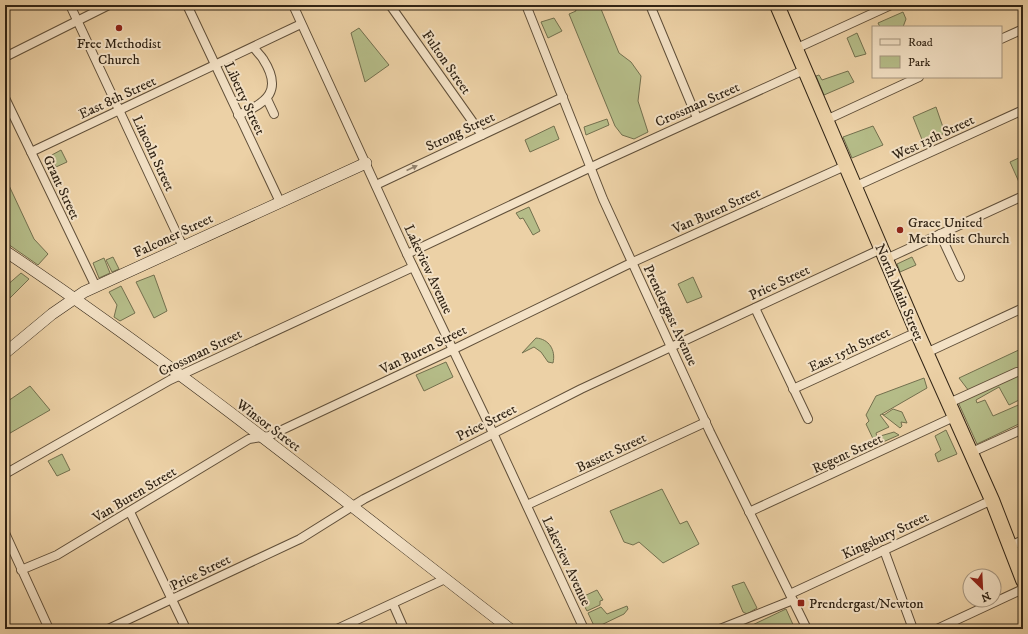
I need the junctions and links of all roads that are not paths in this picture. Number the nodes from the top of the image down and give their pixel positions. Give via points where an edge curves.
1 (70, 5) edge
2 (109, 5) edge
3 (187, 5) edge
4 (293, 5) edge
5 (390, 5) edge
6 (526, 5) edge
7 (650, 5) edge
8 (777, 5) edge
9 (892, 5) edge
10 (77, 20) junction
11 (301, 24) junction
12 (1023, 29) edge
13 (1002, 39) edge
14 (801, 46) junction
15 (254, 47) junction
16 (5, 57) edge
17 (215, 65) junction
18 (804, 70) junction
19 (917, 78) edge
20 (563, 97) junction
21 (5, 98) edge
22 (267, 99) junction
23 (119, 110) junction
24 (1023, 110) edge
25 (274, 114) dead end
26 (238, 115) junction
27 (697, 118) junction
28 (826, 120) junction
29 (482, 136) junction
30 (31, 152) junction
31 (366, 162) junction
32 (845, 166) junction
33 (590, 167) junction
34 (376, 184) junction
35 (854, 187) junction
36 (1023, 196) edge
37 (280, 202) junction
38 (940, 234) junction
39 (183, 246) junction
40 (5, 251) edge
41 (407, 254) junction
42 (884, 254) junction
43 (633, 262) junction
44 (413, 267) junction
45 (960, 277) dead end
46 (96, 287) junction
47 (75, 298) junction
48 (755, 308) junction
49 (1023, 308) edge
50 (917, 332) junction
51 (672, 347) junction
52 (452, 350) junction
53 (5, 353) edge
54 (926, 353) junction
55 (1017, 372) dead end
56 (179, 376) junction
57 (792, 389) junction
58 (949, 403) junction
59 (956, 416) junction
60 (808, 419) dead end
61 (706, 422) junction
62 (1023, 429) edge
63 (494, 433) junction
64 (261, 437) junction
65 (972, 452) junction
66 (5, 474) edge
67 (992, 500) junction
68 (527, 505) junction
69 (351, 507) junction
70 (130, 512) junction
71 (749, 512) junction
72 (5, 534) edge
73 (1023, 540) edge
74 (1010, 546) junction
75 (884, 550) junction
76 (22, 570) junction
77 (445, 579) junction
78 (1023, 580) edge
79 (1023, 589) edge
80 (791, 597) junction
81 (173, 600) junction
82 (393, 604) junction
83 (49, 629) edge
84 (108, 629) edge
85 (186, 629) edge
86 (337, 629) edge
87 (404, 629) edge
88 (510, 629) edge
89 (584, 629) edge
90 (720, 629) edge
91 (807, 629) edge
92 (913, 629) edge
93 (937, 629) edge

1 - 10 street, Lincoln Street
2 - 10 street
3 - 17 street, Liberty Street
4 - 11 street, Lakeview Avenue
5 - 29 street, Fulton Street
6 - 20 street, Prendergast Avenue
7 - 27 street
8 - 14 highway, North Main Street
9 - 14 street
10 - 16 street
10 - 23 street, Lincoln Street
11 - 15 street, East 8th Street
11 - 31 street, Lakeview Avenue
12 - 13 street
14 - 18 highway, North Main Street
15 - 17 street, East 8th Street
15 - 22 street via 264,60 273,80 273,88
17 - 23 street, East 8th Street
17 - 26 street, Liberty Street
18 - 27 street, Crossman Street
18 - 28 highway, North Main Street
19 - 28 street
20 - 29 street, Strong Street
20 - 33 street, Prendergast Avenue
21 - 30 street, Grant Street
22 - 25 street
22 - 26 street
23 - 30 street, East 8th Street
23 - 39 street, Lincoln Street
24 - 35 street, West 13th Street
26 - 37 street, Liberty Street
27 - 33 street, Crossman Street
28 - 32 highway, North Main Street
34 -> 29 street, Strong Street
30 - 46 street, Grant Street
31 - 34 street, Lakeview Avenue
31 - 37 street, Falconer Street
32 - 35 highway, North Main Street
32 - 43 street, Van Buren Street
33 - 41 street, Crossman Street
33 - 43 street, Prendergast Avenue
34 - 41 street, Lakeview Avenue
35 - 42 highway, North Main Street
36 - 38 street, Price Street
37 - 39 street, Falconer Street
38 - 42 street, Price Street
38 - 45 street
39 - 46 street, Falconer Street
40 - 47 street, Winsor Street
41 - 44 street, Lakeview Avenue
42 - 48 street, Price Street
42 - 50 highway, North Main Street
43 - 51 street, Prendergast Avenue
43 - 52 street, Van Buren Street
44 - 52 street, Lakeview Avenue
44 - 56 street, Crossman Street
46 - 47 street, Falconer Street
47 - 53 street, Falconer Street
47 - 56 street, Winsor Street
48 - 51 street, Price Street
48 - 57 street
49 - 54 street
50 - 54 highway, North Main Street
50 - 57 street, East 15th Street
51 - 61 street, Prendergast Avenue
51 - 63 street, Price Street
52 - 63 street, Lakeview Avenue
52 - 64 street, Van Buren Street via 269,436
54 - 58 highway, North Main Street
55 - 58 street
56 - 64 street, Winsor Street
56 - 66 street, Crossman Street
57 - 60 street
58 - 59 highway, North Main Street
59 - 65 highway, North Main Street
59 - 71 street, Regent Street
61 - 68 street, Bassett Street
61 - 71 street, Prendergast Avenue
62 - 65 street
63 - 68 street, Lakeview Avenue
63 - 69 street, Price Street
64 - 69 street, Winsor Street
64 - 70 street, Van Buren Street via 249,439
65 - 67 highway, North Main Street
67 - 74 highway, North Main Street
67 - 75 street, Kingsbury Street
68 - 89 street, Lakeview Avenue
69 - 77 street, Winsor Street
69 - 81 street, Price Street via 300,539
70 - 76 street, Van Buren Street via 57,554
70 - 81 street
71 - 80 street, Prendergast Avenue
72 - 76 street
73 - 74 street
74 - 78 highway, North Main Street
75 - 80 street, Kingsbury Street
75 - 92 street
76 - 83 street
77 - 82 street
77 - 88 street, Winsor Street
79 - 93 street
80 - 90 street, Kingsbury Street
80 - 91 street, Prendergast Avenue
81 - 84 street, Price Street
81 - 85 street
82 - 86 street
82 - 87 street

